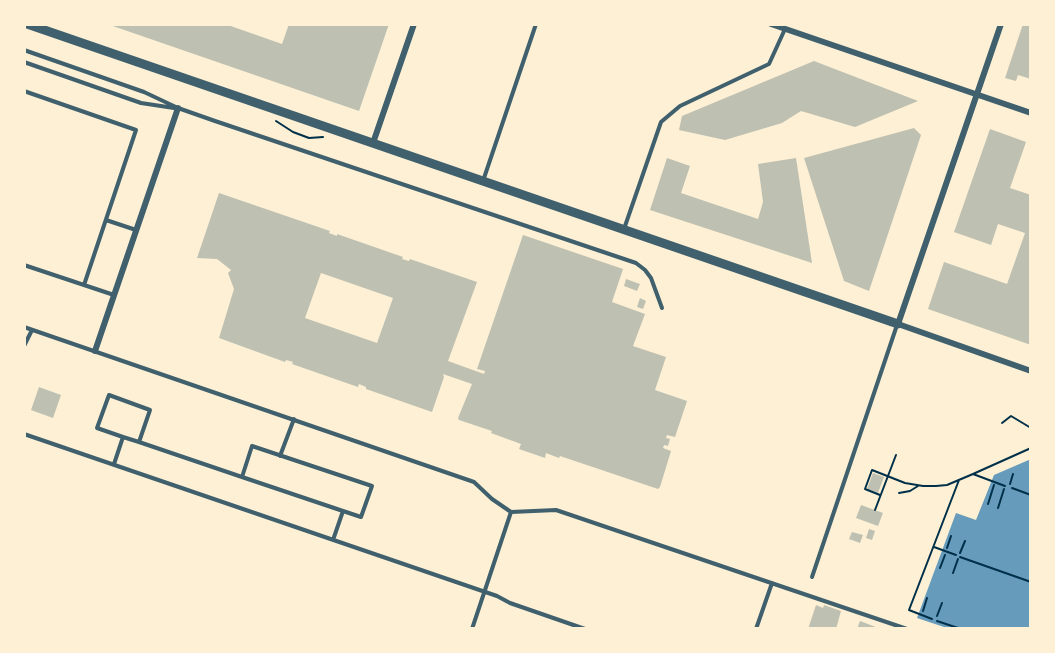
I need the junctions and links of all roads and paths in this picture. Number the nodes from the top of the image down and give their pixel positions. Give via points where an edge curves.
1 (27, 24) edge
2 (414, 24) edge
3 (536, 24) edge
4 (771, 24) edge
5 (1001, 24) edge
6 (785, 29) junction
7 (24, 50) edge
8 (24, 62) edge
9 (24, 91) edge
10 (977, 94) junction
11 (178, 108) junction
12 (1031, 113) edge
13 (372, 143) junction
14 (483, 181) junction
15 (106, 219) junction
16 (136, 230) junction
17 (623, 230) junction
18 (24, 265) edge
19 (84, 285) junction
20 (114, 295) junction
21 (662, 308) dead end
22 (898, 324) junction
23 (24, 327) edge
24 (32, 330) junction
25 (24, 346) edge
26 (95, 351) junction
27 (1031, 371) edge
28 (294, 419) junction
29 (1002, 423) dead end
30 (1031, 428) edge
31 (24, 434) edge
32 (123, 437) junction
33 (139, 442) junction
34 (1031, 448) edge
35 (896, 455) dead end
36 (280, 456) junction
37 (114, 465) junction
38 (973, 474) junction
39 (1014, 474) dead end
40 (888, 476) junction
41 (242, 477) junction
42 (959, 480) junction
43 (1010, 484) dead end
44 (994, 485) dead end
45 (919, 486) junction
46 (1012, 488) dead end
47 (899, 493) dead end
48 (880, 495) junction
49 (1031, 495) edge
50 (988, 504) dead end
51 (998, 507) dead end
52 (875, 510) dead end
53 (344, 511) junction
54 (511, 512) junction
55 (951, 536) dead end
56 (333, 540) junction
57 (965, 541) dead end
58 (933, 547) junction
59 (947, 548) dead end
60 (960, 553) dead end
61 (945, 555) dead end
62 (956, 555) dead end
63 (940, 568) dead end
64 (953, 573) dead end
65 (812, 577) dead end
66 (1031, 582) edge
67 (772, 583) junction
68 (484, 592) junction
69 (927, 598) dead end
70 (942, 603) dead end
71 (923, 611) dead end
72 (938, 616) dead end
73 (932, 619) dead end
74 (937, 621) dead end
75 (472, 629) edge
76 (585, 629) edge
77 (756, 629) edge
78 (907, 629) edge
79 (961, 629) edge

1 - 13 street
2 - 13 street
3 - 14 lane
4 - 6 street
5 - 10 street
6 - 10 street
6 - 17 lane via 769,64 680,106 662,122
7 - 11 lane
8 - 11 lane via 141,103
9 - 15 lane via 136,130
10 - 12 street
10 - 22 street
11 - 16 street
11 - 21 lane via 636,263 651,278
13 - 14 street
14 - 17 street
15 - 16 lane
15 - 19 lane
16 - 20 street
17 - 22 street
18 - 19 lane
19 - 20 lane
20 - 26 street
22 - 27 street
22 - 65 lane
23 - 24 lane
24 - 25 lane
24 - 26 lane
26 - 28 lane
28 - 36 lane
28 - 54 lane via 473,482
29 - 30 path via 1011,416
31 - 37 lane
32 - 33 lane
32 - 33 lane via 97,428 109,395 150,410
32 - 37 lane
33 - 41 lane
34 - 38 path
35 - 40 path
36 - 41 lane via 252,446
36 - 53 lane via 372,486 361,517
37 - 56 lane
38 - 42 path
38 - 51 path via 1005,487
39 - 43 path
40 - 45 path
40 - 48 path
40 - 48 path via 872,470 865,489
41 - 53 lane
42 - 45 path
42 - 58 path
44 - 50 path
45 - 47 path
46 - 49 path
48 - 52 path
53 - 56 lane
54 - 67 lane via 556,510
54 - 68 lane
55 - 59 path
56 - 68 lane
57 - 60 path
58 - 62 path
58 - 73 path via 909,610
61 - 63 path
64 - 66 path via 959,558
67 - 77 lane
67 - 78 lane
68 - 75 lane
68 - 76 lane
69 - 71 path
70 - 72 path
74 - 79 path

